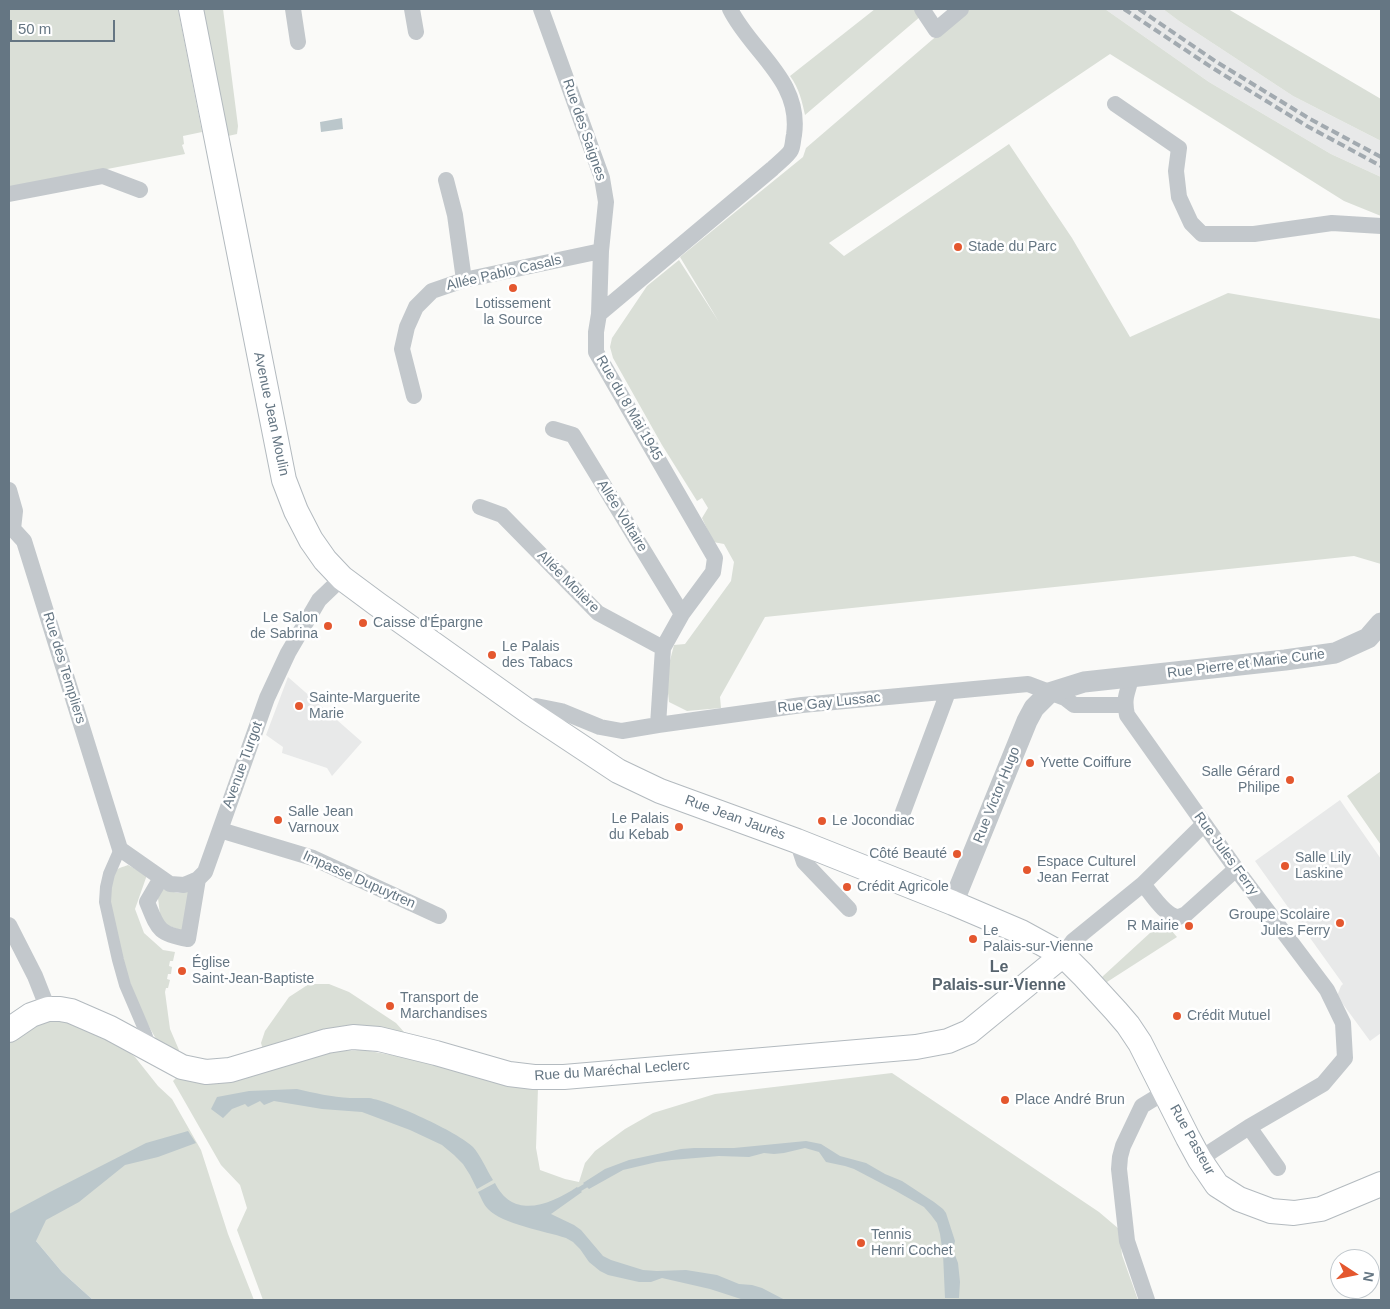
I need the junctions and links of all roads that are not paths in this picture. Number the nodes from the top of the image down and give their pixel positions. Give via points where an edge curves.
1 (191, 9) edge
2 (293, 9) edge
3 (412, 9) edge
4 (541, 9) edge
5 (730, 9) edge
6 (922, 9) edge
7 (961, 9) edge
8 (416, 32) dead end
9 (298, 42) dead end
10 (1115, 104) dead end
11 (446, 180) dead end
12 (140, 190) dead end
13 (9, 194) edge
14 (1381, 226) edge
15 (601, 251) junction
16 (464, 280) junction
17 (599, 314) junction
18 (414, 396) dead end
19 (553, 429) dead end
20 (9, 490) edge
21 (480, 507) dead end
22 (11, 528) edge
23 (342, 578) junction
24 (682, 614) junction
25 (1381, 623) edge
26 (663, 648) junction
27 (1131, 677) junction
28 (948, 692) junction
29 (1049, 693) junction
30 (1124, 705) junction
31 (529, 712) junction
32 (658, 725) junction
33 (903, 812) dead end
34 (1204, 824) junction
35 (220, 830) junction
36 (796, 841) junction
37 (120, 850) junction
38 (1236, 869) junction
39 (161, 878) junction
40 (198, 879) junction
41 (1143, 884) junction
42 (953, 903) junction
43 (849, 909) dead end
44 (439, 916) dead end
45 (9, 925) edge
46 (1063, 955) junction
47 (48, 1009) junction
48 (9, 1030) edge
49 (151, 1050) junction
50 (1164, 1092) junction
51 (1249, 1127) junction
52 (1200, 1160) junction
53 (1278, 1168) dead end
54 (1381, 1184) edge
55 (1147, 1300) edge

1 - 23 main road, Avenue Jean Moulin via 284,480 311,540
2 - 9 street
3 - 8 street
4 - 15 street, Rue des Saignes via 602,178 606,202
5 - 17 street via 735,20 780,76 792,100 796,121 791,151
6 - 7 street via 936,30
10 - 14 street via 1179,148 1176,171 1179,197 1191,223 1202,234 1254,234 1332,223
11 - 16 street
12 - 13 street via 103,176
15 - 16 street, Allée Pablo Casals
15 - 17 street, Rue des Saignes
16 - 18 street, Allée Pablo Casals via 432,292 416,307 407,327 402,349
17 - 24 street, Rue du 8 Mai 1945 via 596,352 715,558 714,572
19 - 24 street, Allée Voltaire via 572,435
20 - 22 street, Rue des Templiers via 15,511
21 - 26 street, Allée Molière via 502,515 598,613
22 - 37 street, Rue des Templiers via 24,541
23 - 31 main road, Avenue Jean Moulin
23 - 35 street, Avenue Turgot via 319,600 288,653 267,698
24 - 26 street, Rue du 8 Mai 1945
25 - 27 street, Rue Pierre et Marie Curie via 1368,638 1335,653
26 - 32 street, Rue du 8 Mai 1945
27 - 29 street via 1084,682
27 - 30 street
28 - 29 street, Rue Gay Lussac via 1028,684
28 - 32 street, Rue Gay Lussac via 802,705
28 - 33 street
29 - 30 street, Rue Gay Lussac via 1074,704
29 - 42 street, Rue Victor Hugo via 1034,708 1027,721
30 - 34 street, Rue Jules Ferry via 1126,715
31 - 32 street, Rue Gay Lussac via 536,706 561,711 600,727 622,731
31 - 36 main road, Rue Jean Jaurès via 626,775 660,791
34 - 38 street, Rue Jules Ferry
34 - 41 street
35 - 40 street, Avenue Turgot via 205,872
35 - 44 street, Impasse Dupuytren via 313,858
36 - 42 main road, Rue Jean Jaurès
36 - 43 street via 804,862
37 - 39 street
37 - 49 street via 109,874 105,902 125,985
38 - 41 street via 1179,917 1169,914
38 - 51 street, Rue Jules Ferry via 1327,990 1343,1023 1345,1058 1323,1084
39 - 40 street via 170,884 184,885
39 - 40 street via 147,902 157,926 171,936 188,939
41 - 46 street via 1073,941
42 - 46 main road, Rue Jean Jaurès via 1021,932
45 - 47 street
46 - 49 main road, Rue du Maréchal Leclerc via 969,1032 948,1041 916,1047 554,1077 509,1074 379,1039 353,1037 327,1041 230,1070 206,1072 182,1067
46 - 50 main road, Rue Pasteur via 1128,1025
47 - 48 main road, Rue du Maréchal Leclerc via 31,1015
47 - 49 main road, Rue du Maréchal Leclerc via 71,1011
50 - 52 main road, Rue Pasteur
50 - 55 street via 1142,1106 1123,1146 1119,1169 1128,1241
51 - 52 street, Rue Jules Ferry
51 - 53 street
52 - 54 main road, Rue Pasteur via 1217,1185 1239,1199 1271,1211 1294,1213 1321,1209

